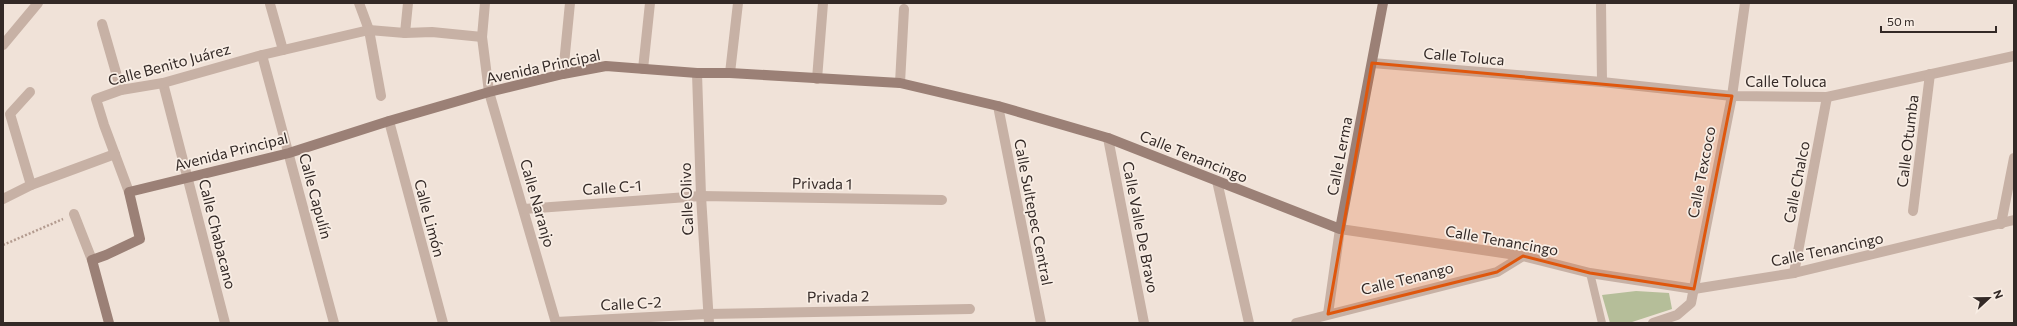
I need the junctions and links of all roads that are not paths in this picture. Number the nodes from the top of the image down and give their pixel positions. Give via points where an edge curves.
1 (38, 3) edge
2 (359, 3) edge
3 (408, 3) edge
4 (485, 3) edge
5 (570, 3) edge
6 (650, 3) edge
7 (738, 3) edge
8 (823, 3) edge
9 (1383, 3) edge
10 (1601, 3) edge
11 (1745, 3) edge
12 (270, 4) dead end
13 (904, 9) dead end
14 (102, 24) dead end
15 (369, 30) junction
16 (405, 33) junction
17 (482, 38) junction
18 (3, 45) edge
19 (283, 50) junction
20 (262, 55) junction
21 (2014, 56) edge
22 (1372, 63) junction
23 (644, 69) junction
24 (730, 72) junction
25 (697, 73) junction
26 (563, 74) junction
27 (1930, 74) junction
28 (817, 79) junction
29 (1602, 82) junction
30 (900, 83) junction
31 (163, 84) junction
32 (121, 90) junction
33 (30, 92) dead end
34 (489, 92) junction
35 (381, 96) dead end
36 (1732, 96) junction
37 (1827, 97) junction
38 (998, 106) junction
39 (389, 121) junction
40 (1108, 138) junction
41 (289, 153) junction
42 (114, 154) junction
43 (2014, 158) edge
44 (187, 177) junction
45 (1217, 182) junction
46 (31, 185) junction
47 (129, 192) junction
48 (701, 196) junction
49 (3, 199) edge
50 (942, 200) dead end
51 (524, 209) junction
52 (1913, 211) dead end
53 (74, 214) road end
54 (2014, 220) edge
55 (2000, 224) junction
56 (1340, 229) junction
57 (1523, 256) junction
58 (92, 260) junction
59 (1590, 273) junction
60 (1794, 273) junction
61 (1694, 289) junction
62 (970, 309) dead end
63 (1328, 314) junction
64 (708, 319) edge
65 (109, 323) edge
66 (225, 323) edge
67 (334, 323) edge
68 (443, 323) edge
69 (556, 323) edge
70 (1041, 323) edge
71 (1144, 323) edge
72 (1249, 323) edge
73 (1296, 323) edge
74 (1602, 323) edge
75 (1653, 323) edge

1 - 18 street
2 - 15 street
3 - 16 street
4 - 17 street, Calle Naranjo
5 - 26 street
6 - 23 street
7 - 24 street
8 - 28 street
9 - 22 street, Calle Lerma
10 - 29 street
11 - 36 street, Calle Texcoco
12 - 19 street
13 - 30 street
14 - 32 street
15 - 16 street, Calle Benito Juárez
15 - 19 street, Calle Benito Juárez
15 - 35 street
16 - 17 street, Calle Benito Juárez via 432,32
17 - 34 street, Calle Naranjo
19 - 20 street, Calle Benito Juárez
20 - 31 street, Calle Benito Juárez
20 - 41 street, Calle Capulín
21 - 27 street, Calle Toluca
22 - 29 street, Calle Toluca
22 - 56 street, Calle Lerma
23 - 25 street, Avenida Principal
23 - 26 street, Avenida Principal via 606,66
24 - 25 street, Avenida Principal
24 - 28 street, Avenida Principal
25 - 48 street, Calle Olivo
26 - 34 street, Avenida Principal
27 - 37 street, Calle Toluca
27 - 52 street, Calle Otumba
28 - 30 street, Avenida Principal
29 - 36 street, Calle Toluca
30 - 38 street, Avenida Principal
31 - 32 street, Calle Benito Juárez
31 - 44 street, Calle Chabacano
32 - 42 street, Calle Benito Juárez via 96,99
33 - 46 street via 10,114
34 - 39 street, Avenida Principal
34 - 51 street, Calle Naranjo
36 - 37 street, Calle Toluca
36 - 61 street, Calle Texcoco
37 - 60 street, Calle Chalco
38 - 40 street, Calle Tenancingo
38 - 70 street, Calle Sultepec Central
39 - 41 street, Avenida Principal
39 - 68 street, Calle Limón
40 - 45 street, Calle Tenancingo
40 - 71 street, Calle Valle De Bravo
41 - 44 street, Avenida Principal
41 - 67 street, Calle Capulín
42 - 46 street
42 - 47 street, Calle Benito Juárez
43 - 55 street
44 - 47 street, Avenida Principal
44 - 66 street, Calle Chabacano
45 - 56 street, Calle Tenancingo
45 - 72 street
46 - 49 street
47 - 58 street, Calle Benito Juárez via 140,239
48 - 50 street, Privada 1
48 - 51 street, Calle C-1
48 - 64 street, Calle Olivo
51 - 69 street, Calle Naranjo
53 - 58 street
54 - 55 street, Calle Tenancingo
55 - 60 street, Calle Tenancingo
56 - 57 street, Calle Tenancingo
56 - 63 street, Calle Lerma
57 - 59 street, Calle Tenancingo
57 - 63 street, Calle Tenango via 1497,272
58 - 65 street
59 - 61 street, Calle Tenancingo
59 - 74 lane
60 - 61 street, Calle Tenancingo
61 - 75 street, Calle Texcoco via 1691,303 1677,315
62 - 64 street, Privada 2
63 - 73 street, Calle Tenango
64 - 69 street, Calle C-2

